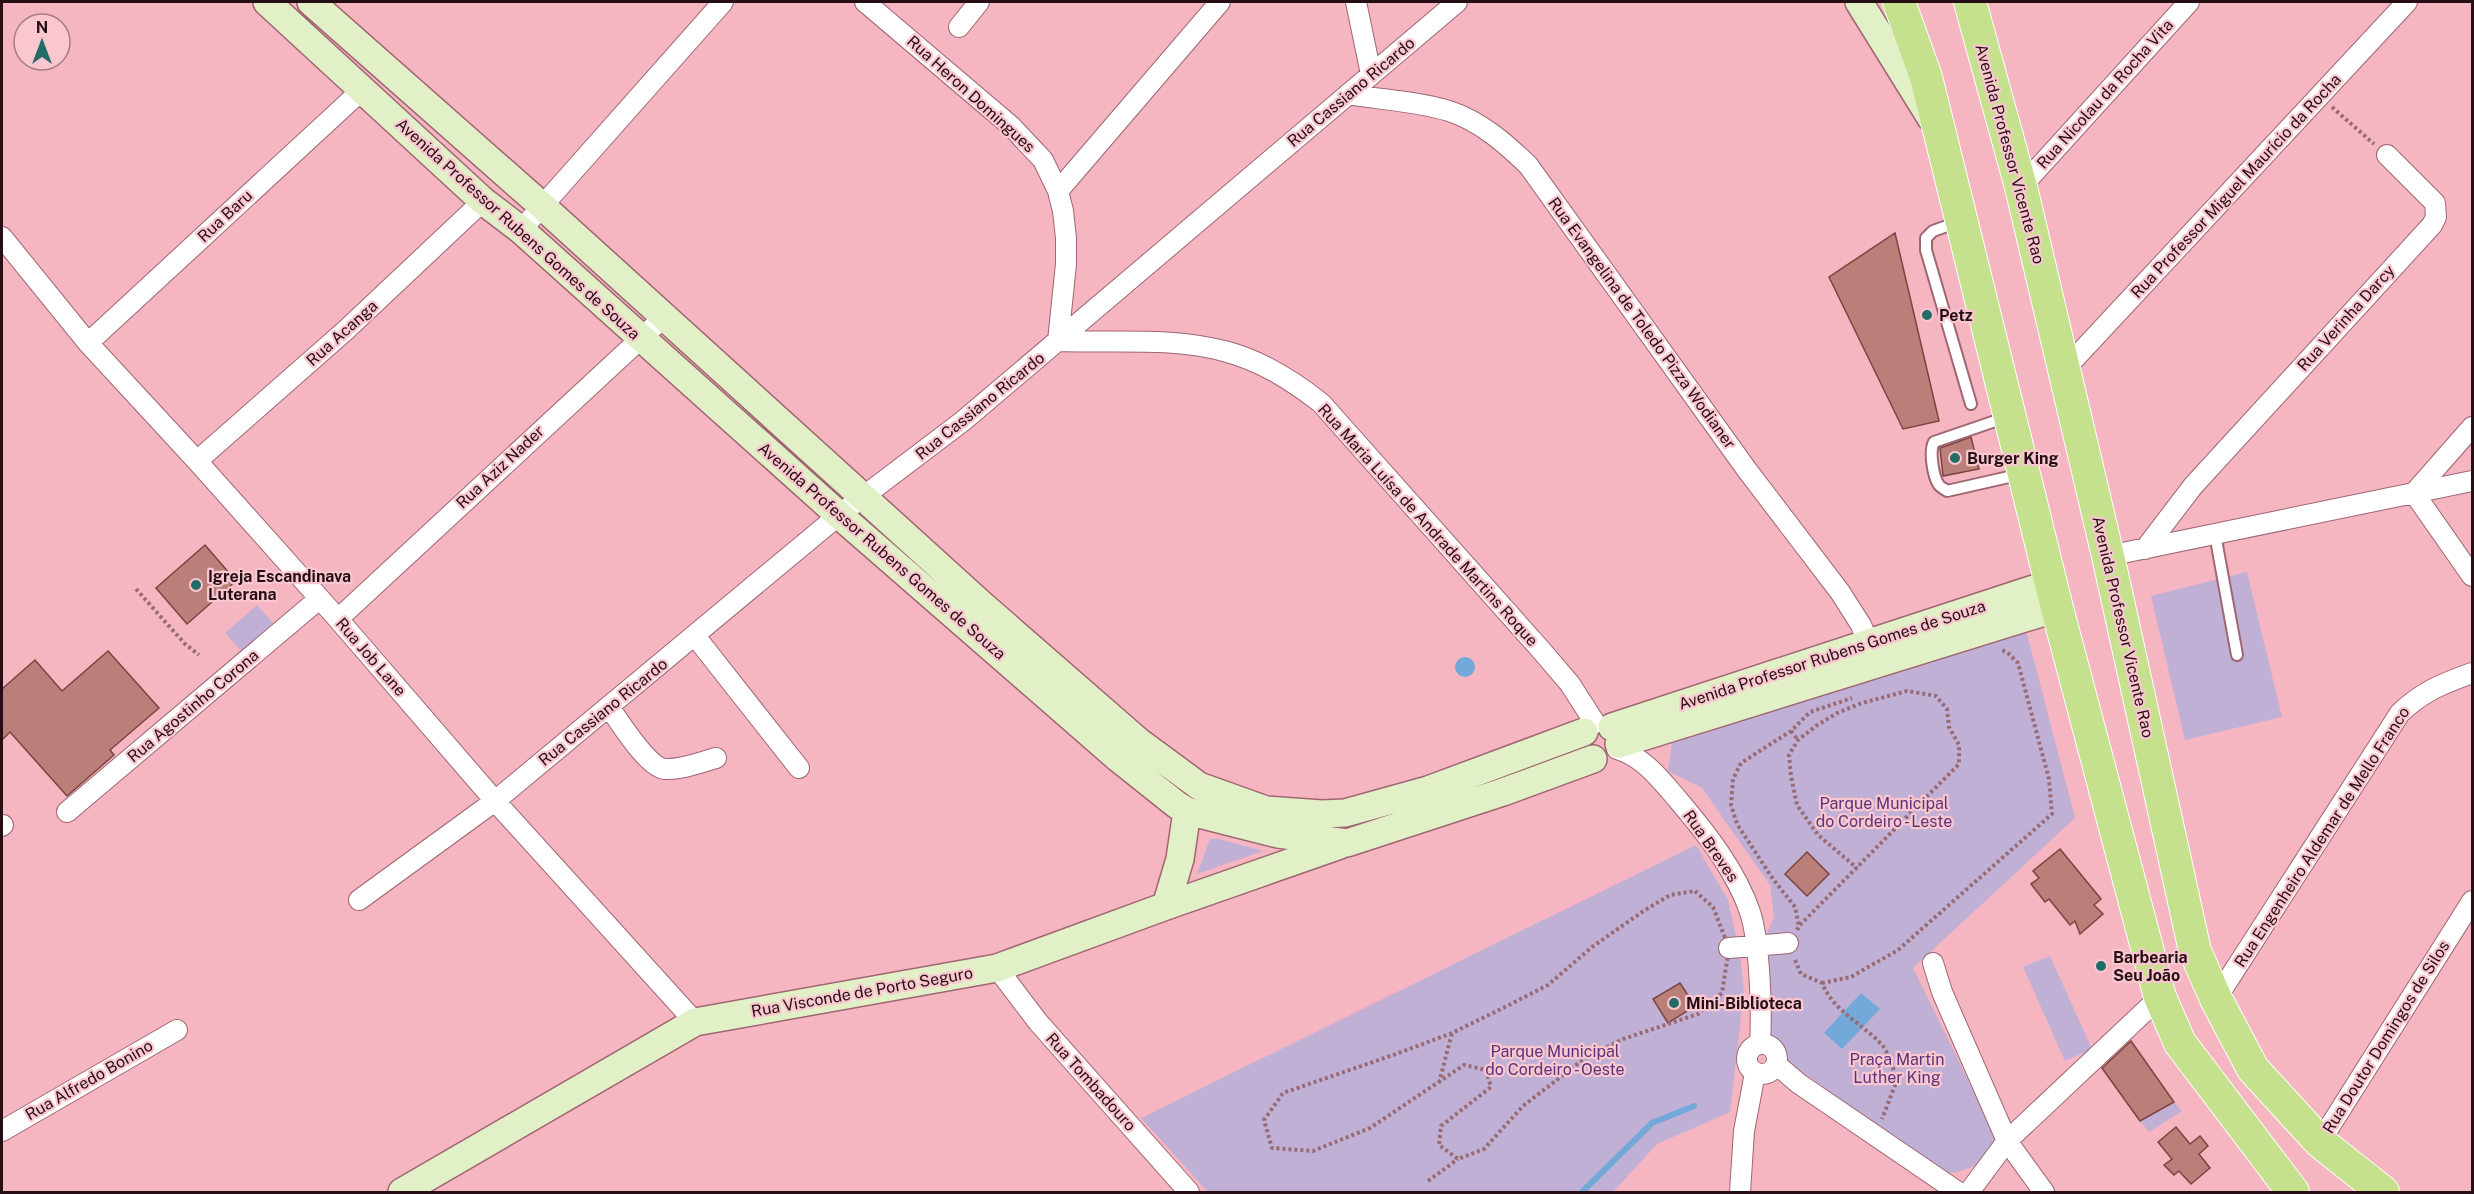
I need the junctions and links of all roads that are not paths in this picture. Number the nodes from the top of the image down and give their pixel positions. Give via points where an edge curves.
1 (267, 2) edge
2 (311, 2) edge
3 (723, 2) edge
4 (865, 2) edge
5 (979, 2) edge
6 (1220, 2) edge
7 (1356, 2) edge
8 (1457, 2) edge
9 (1859, 2) edge
10 (1899, 2) edge
11 (2189, 2) edge
12 (2407, 2) edge
13 (1972, 3) edge
14 (959, 27) dead end
15 (1371, 74) junction
16 (363, 89) junction
17 (1348, 94) junction
18 (1938, 129) junction
19 (2387, 155) road end
20 (2021, 187) junction
21 (1058, 191) junction
22 (483, 201) junction
23 (541, 205) junction
24 (1962, 221) junction
25 (521, 230) junction
26 (2, 237) edge
27 (664, 317) junction
28 (640, 337) junction
29 (1058, 341) junction
30 (88, 343) junction
31 (2064, 370) junction
32 (1971, 404) dead end
33 (2010, 416) junction
34 (2472, 427) edge
35 (197, 461) junction
36 (2024, 473) junction
37 (2472, 481) edge
38 (2414, 493) junction
39 (864, 497) junction
40 (839, 515) junction
41 (2215, 534) junction
42 (2145, 549) junction
43 (2108, 556) junction
44 (2472, 576) edge
45 (2055, 596) junction
46 (319, 599) junction
47 (338, 619) junction
48 (694, 636) junction
49 (1869, 644) junction
50 (2237, 655) dead end
51 (2472, 673) edge
52 (609, 707) junction
53 (1603, 739) junction
54 (1128, 749) junction
55 (716, 758) dead end
56 (799, 768) dead end
57 (1159, 774) junction
58 (495, 801) junction
59 (1187, 811) junction
60 (68, 812) dead end
61 (1347, 843) junction
62 (359, 900) dead end
63 (2472, 901) edge
64 (1166, 906) junction
65 (1788, 943) road end
66 (1756, 946) junction
67 (1729, 948) road end
68 (1933, 963) dead end
69 (997, 968) junction
70 (2160, 997) junction
71 (2216, 999) junction
72 (695, 1022) junction
73 (177, 1030) dead end
74 (1760, 1044) junction
75 (1776, 1064) junction
76 (1755, 1073) junction
77 (2, 1131) edge
78 (2007, 1142) junction
79 (2320, 1142) junction
80 (402, 1192) edge
81 (1189, 1192) edge
82 (1740, 1192) edge
83 (1958, 1192) edge
84 (1969, 1192) edge
85 (2044, 1192) edge
86 (2293, 1192) edge
87 (2383, 1192) edge

1 - 16 street, Avenida Professor Rubens Gomes de Souza
2 - 23 street, Avenida Professor Rubens Gomes de Souza
3 - 23 street
4 - 21 street, Rua Heron Domingues via 1011,126 1043,160
5 - 14 street
6 - 21 street
7 - 15 street
8 - 15 street, Rua Cassiano Ricardo
9 - 18 street
10 - 18 main road via 1926,77
11 - 20 street, Rua Nicolau da Rocha Vita
12 - 31 street, Rua Professor Miguel Maurício da Rocha
13 - 20 main road, Avenida Professor Vicente Rao
15 - 17 street, Rua Cassiano Ricardo
16 - 22 street, Avenida Professor Rubens Gomes de Souza
16 - 30 street, Rua Baru
17 - 29 street, Rua Cassiano Ricardo
17 - 49 street, Rua Evangelina de Toledo Pizza Wodianer via 1449,111 1500,139 1528,165 1833,583
18 - 24 main road
19 - 42 street, Rua Verinha Darcy via 2435,203 2432,225 2193,486
20 - 31 main road, Avenida Professor Vicente Rao
21 - 29 street, Rua Heron Domingues via 1066,264
22 - 25 street, Avenida Professor Rubens Gomes de Souza
22 - 35 street, Rua Acanga via 346,330
23 - 25 street
23 - 27 street, Avenida Professor Rubens Gomes de Souza
24 - 32 lane via 1933,231 1926,238 1926,250
24 - 33 main road
25 - 28 street, Avenida Professor Rubens Gomes de Souza
26 - 30 street, Rua Job Lane
27 - 28 street, Rua Aziz Nader
27 - 39 street, Avenida Professor Rubens Gomes de Souza
28 - 40 street, Avenida Professor Rubens Gomes de Souza
28 - 47 street, Rua Aziz Nader
29 - 39 street, Rua Cassiano Ricardo
29 - 53 street, Rua Maria Luísa de Andrade Martins Roque via 1168,343 1224,351 1249,359 1301,388 1321,404 1541,650 1570,684
30 - 35 street, Rua Job Lane
31 - 43 main road, Avenida Professor Vicente Rao
33 - 36 main road
33 - 36 lane via 1934,442 1930,455 1939,485 1947,491
34 - 38 street
35 - 46 street, Rua Job Lane
36 - 45 main road
37 - 38 street
38 - 41 street
38 - 44 street
39 - 40 street, Rua Cassiano Ricardo
39 - 54 street, Avenida Professor Rubens Gomes de Souza via 981,604
40 - 48 street, Rua Cassiano Ricardo
40 - 54 street, Avenida Professor Rubens Gomes de Souza
41 - 42 street
41 - 50 lane
42 - 43 street
43 - 71 main road, Avenida Professor Vicente Rao via 2194,951
45 - 49 street, Avenida Professor Rubens Gomes de Souza
45 - 53 street, Avenida Professor Rubens Gomes de Souza
45 - 70 main road
46 - 47 street, Rua Job Lane
46 - 60 street, Rua Agostinho Corona
47 - 58 street, Rua Job Lane
48 - 52 street, Rua Cassiano Ricardo
48 - 56 street
49 - 53 street, Avenida Professor Rubens Gomes de Souza via 1761,677
51 - 71 street, Rua Engenheiro Aldemar de Mello Franco via 2417,697 2400,713
52 - 55 street via 652,763 663,769
52 - 58 street, Rua Cassiano Ricardo
53 - 57 street, Avenida Professor Rubens Gomes de Souza via 1345,813 1266,810
53 - 61 street, Avenida Professor Rubens Gomes de Souza via 1503,792
53 - 66 street, Rua Breves via 1641,760 1723,858 1751,914
54 - 57 street, Avenida Professor Rubens Gomes de Souza
57 - 59 street, Avenida Professor Rubens Gomes de Souza
58 - 62 street
58 - 72 street, Rua Job Lane
59 - 61 street, Avenida Professor Rubens Gomes de Souza via 1278,834
59 - 64 street via 1180,858
61 - 64 street, Rua Visconde de Porto Seguro
63 - 79 street, Rua Doutor Domingos de Silos
64 - 69 street, Rua Visconde de Porto Seguro
65 - 66 street
66 - 67 street
66 - 74 street, Rua Breves
68 - 78 street
69 - 72 street, Rua Visconde de Porto Seguro
69 - 81 street, Rua Tombadouro via 1038,1022
70 - 78 street
70 - 86 main road via 2180,1043
71 - 79 main road, Avenida Professor Vicente Rao via 2253,1069
72 - 80 street, Rua Visconde de Porto Seguro
73 - 77 street, Rua Alfredo Bonino
74 - 75 street via 1773,1050
74 - 76 street via 1747,1057
75 - 76 street via 1766,1074
75 - 83 street
76 - 82 street via 1744,1131
78 - 84 street
78 - 85 street
79 - 87 main road, Avenida Professor Vicente Rao

